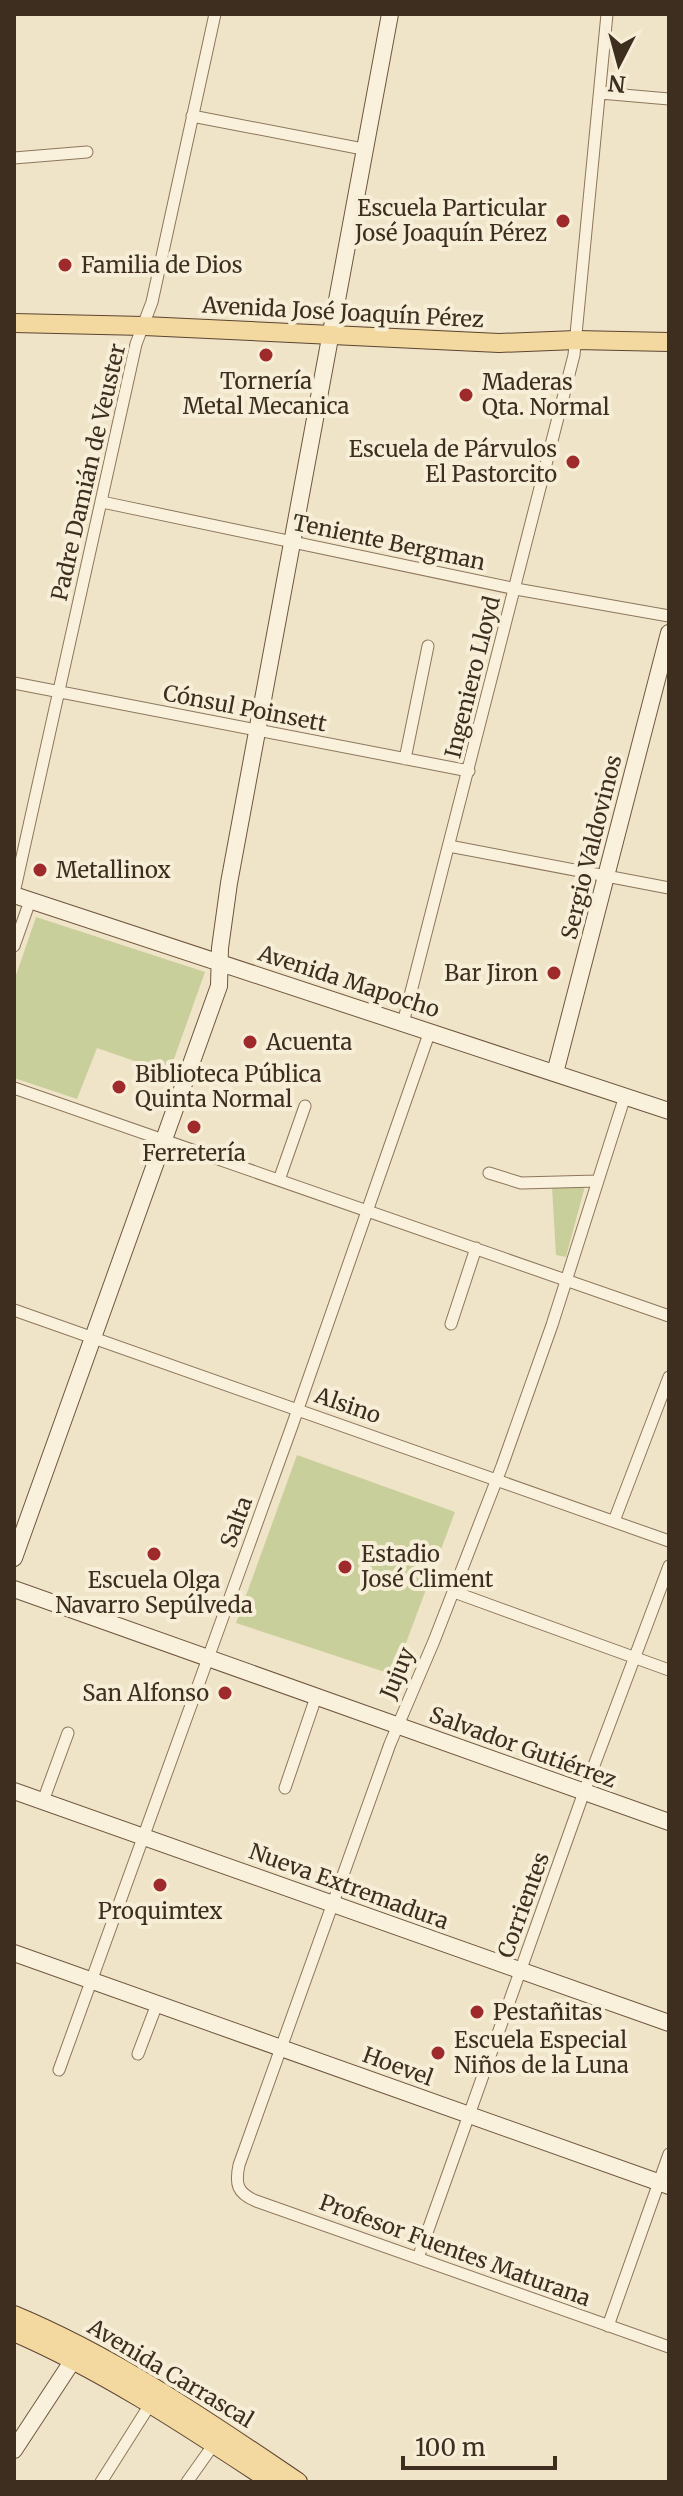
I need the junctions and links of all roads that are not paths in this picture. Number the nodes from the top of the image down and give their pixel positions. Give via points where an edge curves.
1 (215, 14) edge
2 (390, 14) edge
3 (607, 14) edge
4 (600, 93) junction
5 (669, 99) edge
6 (192, 116) junction
7 (363, 149) junction
8 (87, 152) dead end
9 (14, 158) edge
10 (14, 323) edge
11 (144, 326) junction
12 (329, 336) junction
13 (576, 340) junction
14 (669, 342) edge
15 (102, 502) junction
16 (292, 542) junction
17 (516, 589) junction
18 (669, 616) edge
19 (669, 633) edge
20 (428, 646) dead end
21 (14, 683) edge
22 (59, 692) junction
23 (257, 730) junction
24 (405, 759) junction
25 (469, 771) junction
26 (449, 846) junction
27 (606, 876) junction
28 (669, 888) edge
29 (19, 896) edge
30 (14, 946) edge
31 (220, 962) junction
32 (403, 1023) junction
33 (430, 1031) junction
34 (555, 1073) junction
35 (14, 1088) edge
36 (625, 1096) junction
37 (305, 1106) dead end
38 (669, 1111) edge
39 (164, 1140) junction
40 (489, 1173) dead end
41 (279, 1180) junction
42 (597, 1181) junction
43 (367, 1210) junction
44 (476, 1248) junction
45 (566, 1280) junction
46 (14, 1310) edge
47 (669, 1316) edge
48 (451, 1324) dead end
49 (93, 1337) junction
50 (669, 1377) edge
51 (298, 1409) junction
52 (497, 1478) junction
53 (614, 1521) junction
54 (669, 1541) edge
55 (14, 1558) edge
56 (669, 1566) edge
57 (14, 1589) edge
58 (454, 1592) junction
59 (208, 1658) junction
60 (635, 1658) junction
61 (669, 1670) edge
62 (316, 1697) junction
63 (398, 1726) junction
64 (68, 1733) dead end
65 (285, 1788) dead end
66 (14, 1791) edge
67 (584, 1792) junction
68 (43, 1801) junction
69 (669, 1822) edge
70 (143, 1836) junction
71 (332, 1904) junction
72 (14, 1953) edge
73 (521, 1971) junction
74 (91, 1980) junction
75 (157, 2004) junction
76 (669, 2023) edge
77 (280, 2047) junction
78 (138, 2054) dead end
79 (59, 2070) dead end
80 (469, 2115) junction
81 (669, 2154) edge
82 (236, 2180) joint
83 (664, 2184) edge
84 (418, 2258) junction
85 (14, 2315) edge
86 (608, 2326) junction
87 (14, 2332) edge
88 (669, 2347) edge
89 (78, 2352) junction
90 (151, 2403) junction
91 (214, 2444) junction
92 (14, 2450) edge
93 (101, 2482) edge
94 (187, 2482) edge
95 (272, 2482) edge
96 (298, 2482) edge

1 - 6 street, Padre Damián de Veuster
2 - 7 main road
3 - 4 street, Ingeniero Lloyd
4 - 5 street
4 - 13 street, Ingeniero Lloyd
6 - 7 street
6 - 11 street, Padre Damián de Veuster
7 - 12 main road
8 - 9 street
10 - 11 main road, Avenida José Joaquín Pérez
11 - 12 main road, Avenida José Joaquín Pérez
11 - 15 street, Padre Damián de Veuster
12 - 13 main road, Avenida José Joaquín Pérez via 499,343
12 - 16 main road
13 - 14 main road, Avenida José Joaquín Pérez
13 - 17 street, Ingeniero Lloyd
15 - 16 street, Teniente Bergman
15 - 22 street, Padre Damián de Veuster
16 - 17 street, Teniente Bergman
16 - 23 main road
17 - 18 street, Teniente Bergman
17 - 25 street, Ingeniero Lloyd
19 - 27 main road, Sergio Valdovinos
20 - 24 street
21 - 22 street, Cónsul Poinsett
22 - 23 street, Cónsul Poinsett
22 - 29 street, Padre Damián de Veuster
23 - 24 street, Cónsul Poinsett
23 - 31 main road
24 - 25 street, Cónsul Poinsett
25 - 26 street, Ingeniero Lloyd
26 - 27 street
26 - 32 street, Ingeniero Lloyd
27 - 28 street
27 - 34 main road, Sergio Valdovinos
29 - 30 street, Padre Damián de Veuster
29 - 31 main road, Avenida Mapocho
31 - 32 main road, Avenida Mapocho
31 - 39 main road via 216,995
32 - 33 main road, Avenida Mapocho
33 - 34 main road, Avenida Mapocho
33 - 43 street, Salta
34 - 36 main road, Avenida Mapocho
35 - 39 street
36 - 38 main road, Avenida Mapocho
36 - 42 street, Jujuy
37 - 41 street
39 - 41 street
39 - 49 main road
40 - 42 street via 521,1183
41 - 43 street
42 - 45 street, Jujuy
43 - 44 street
43 - 51 street, Salta
44 - 45 street
44 - 48 street
45 - 47 street
45 - 52 street, Jujuy
46 - 49 street, Alsino
49 - 51 street, Alsino
49 - 55 main road
50 - 53 street
51 - 52 street, Alsino
51 - 59 street, Salta
52 - 53 street, Alsino
52 - 58 street, Jujuy
53 - 54 street, Alsino
56 - 60 street, Corrientes
57 - 59 main road, Salvador Gutiérrez
58 - 60 street
58 - 63 street, Jujuy
59 - 62 main road, Salvador Gutiérrez
59 - 70 street, Salta
60 - 61 street
60 - 67 street, Corrientes
62 - 63 main road, Salvador Gutiérrez
62 - 65 street
63 - 67 main road, Salvador Gutiérrez
63 - 71 street, Jujuy
64 - 68 street
66 - 68 main road, Nueva Extremadura
67 - 69 main road, Salvador Gutiérrez
67 - 73 street, Corrientes
68 - 70 main road, Nueva Extremadura
70 - 71 main road, Nueva Extremadura
70 - 74 street, Salta
71 - 73 main road, Nueva Extremadura
71 - 77 street, Jujuy
72 - 74 main road, Hoevel
73 - 76 main road, Nueva Extremadura
73 - 80 street, Corrientes
74 - 75 main road, Hoevel
74 - 79 street, Salta
75 - 77 main road, Hoevel
75 - 78 street
77 - 80 main road, Hoevel
77 - 82 street, Jujuy
80 - 83 main road, Hoevel
80 - 84 street, Corrientes
81 - 83 street
82 - 84 street, Profesor Fuentes Maturana via 239,2190 256,2201
83 - 86 street
84 - 86 street, Profesor Fuentes Maturana
85 - 89 main road, Avenida Carrascal
86 - 88 street, Profesor Fuentes Maturana
87 - 89 main road, Avenida Carrascal
89 - 90 main road, Avenida Carrascal
89 - 92 main road
89 - 96 main road, Avenida Carrascal via 193,2410
90 - 91 main road, Avenida Carrascal
90 - 93 street
91 - 94 street
91 - 95 main road, Avenida Carrascal

